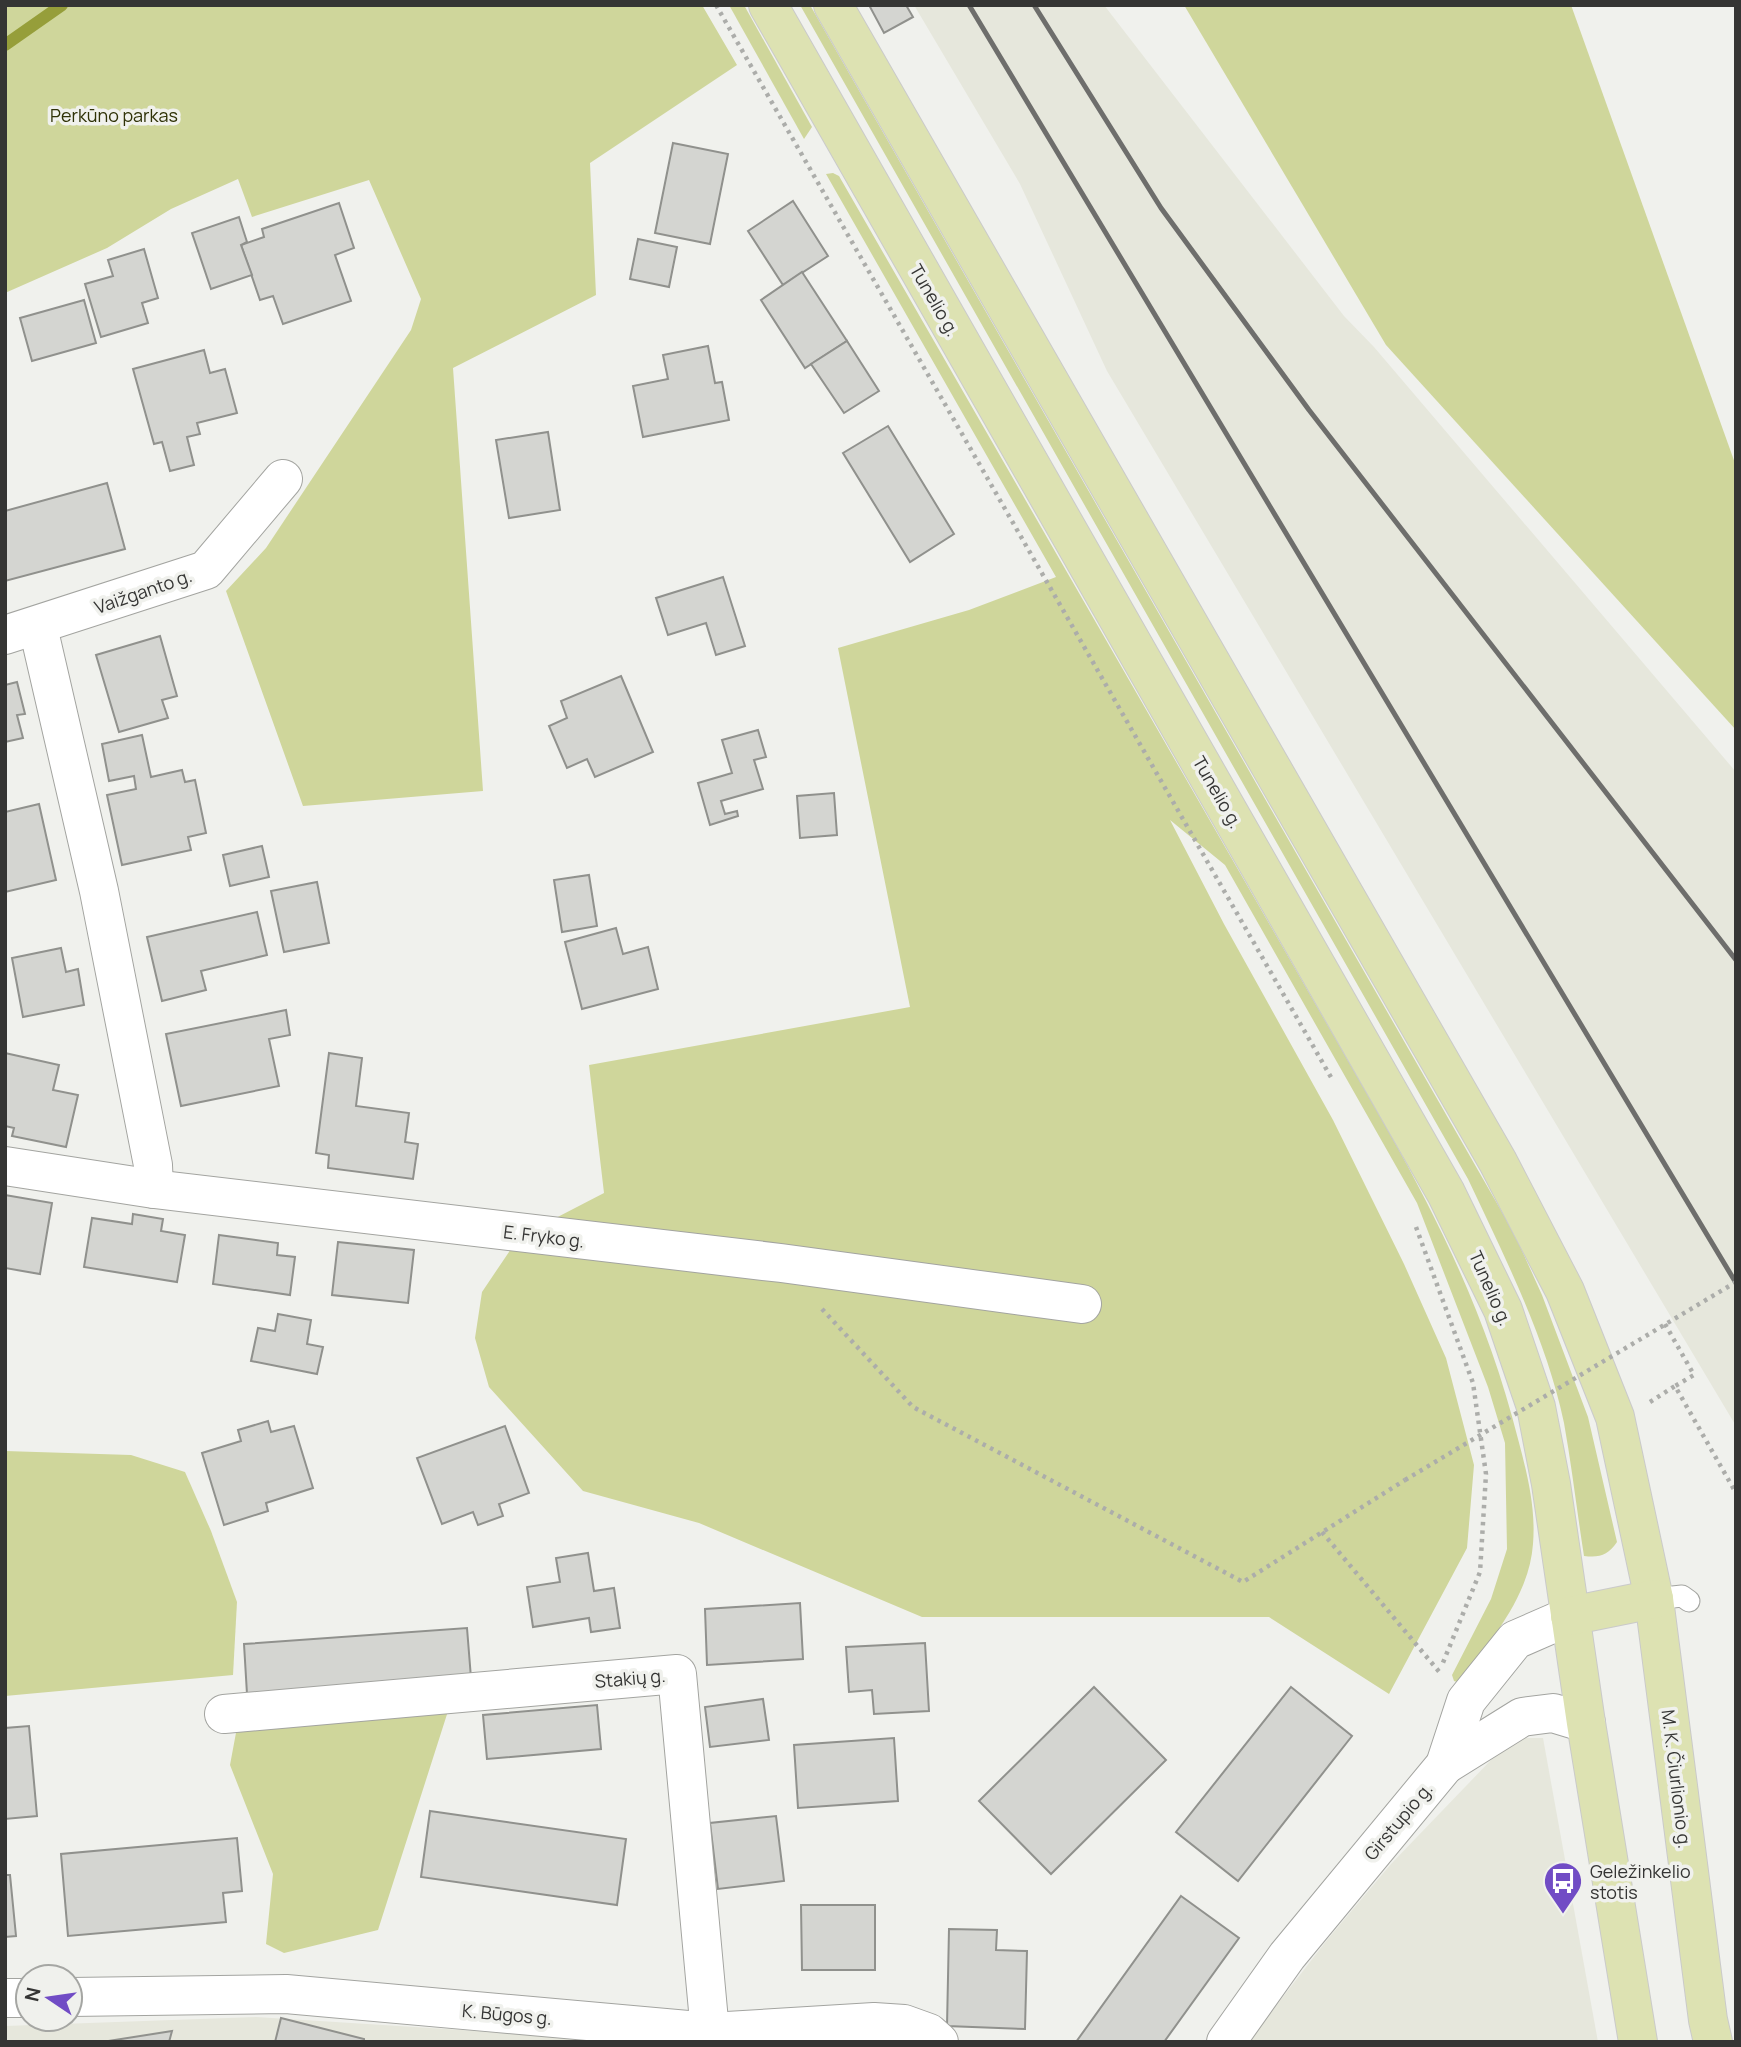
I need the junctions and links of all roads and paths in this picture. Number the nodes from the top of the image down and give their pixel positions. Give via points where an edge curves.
1 (716, 5) edge
2 (768, 5) edge
3 (833, 5) edge
4 (283, 479) dead end
5 (21, 631) edge
6 (1339, 1091) dead end
7 (5, 1166) edge
8 (154, 1189) junction
9 (1413, 1219) dead end
10 (781, 1263) junction
11 (1736, 1282) edge
12 (1082, 1304) dead end
13 (1665, 1324) junction
14 (1675, 1386) junction
15 (1615, 1417) junction
16 (1736, 1493) edge
17 (1322, 1532) junction
18 (1671, 1600) junction
19 (1570, 1616) junction
20 (224, 1714) dead end
21 (1586, 1724) junction
22 (1445, 1765) junction
23 (84, 1997) edge
24 (710, 2032) junction
25 (939, 2042) edge
26 (1226, 2042) edge
27 (1638, 2042) edge
28 (1713, 2042) edge

1 - 6 path
2 - 19 main road, Tunelio g. via 1446,1193 1503,1310 1536,1407
3 - 15 main road via 1505,1174 1565,1291
4 - 5 street, Vaižganto g. via 206,570
5 - 8 street via 99,891
7 - 8 street, E. Fryko g.
8 - 10 street, E. Fryko g.
9 - 17 path via 1473,1384 1486,1474 1480,1572 1439,1672
10 - 12 street, E. Fryko g.
10 - 17 path via 913,1407 1242,1582
11 - 13 path, bridge
13 - 14 path via 1695,1375
13 - 17 path, bridge
14 - 15 path
14 - 16 path
15 - 18 main road
18 - 19 main road
18 - 28 main road, M. K. Čiurlionio g.
19 - 21 main road
19 - 22 street, Girstupio g. via 1515,1640 1466,1701
20 - 24 street, Stakių g. via 677,1674
21 - 22 street via 1553,1713 1522,1717
21 - 27 main road
22 - 26 street, Girstupio g. via 1287,1956
23 - 24 street, K. Būgos g. via 286,1994
24 - 25 street, K. Būgos g. via 874,2022 904,2024

